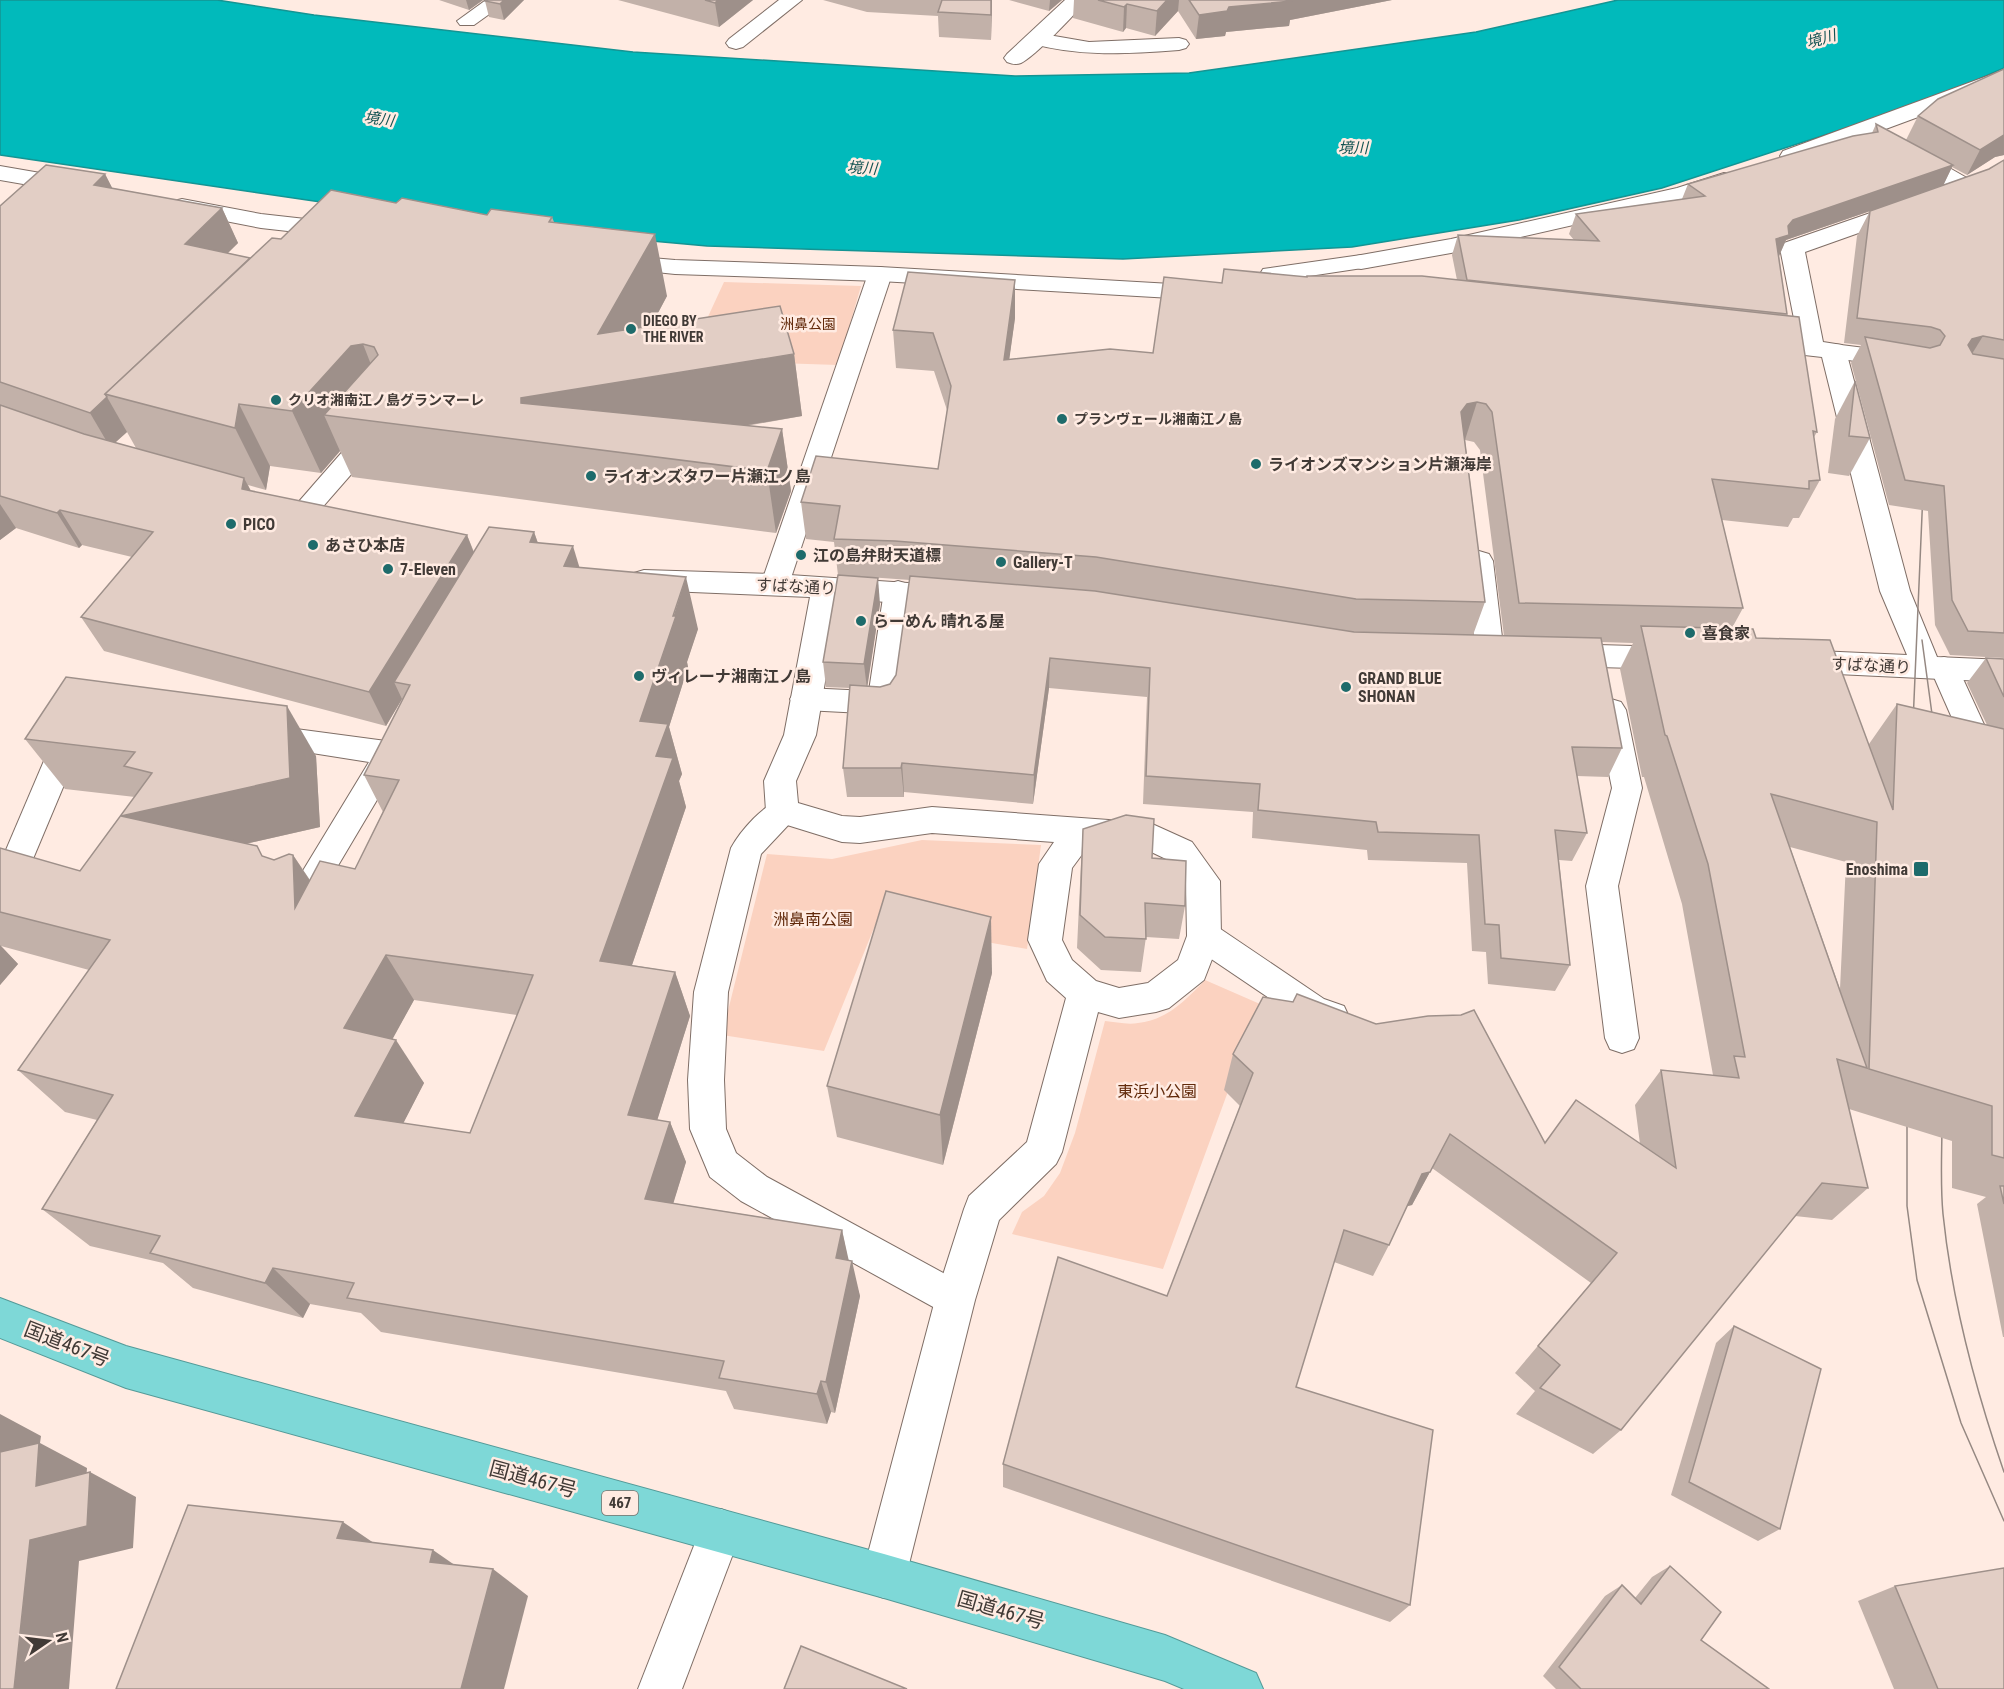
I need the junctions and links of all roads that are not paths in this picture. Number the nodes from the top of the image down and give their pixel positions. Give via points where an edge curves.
1 (499, 0) edge
2 (792, 0) edge
3 (1076, 0) edge
4 (467, 21) dead end
5 (1037, 39) junction
6 (736, 43) dead end
7 (1179, 44) dead end
8 (1014, 58) dead end
9 (2004, 76) edge
10 (1866, 130) junction
11 (1768, 164) edge
12 (1746, 171) edge
13 (0, 173) edge
14 (1988, 176) edge
15 (1966, 187) junction
16 (99, 190) edge
17 (157, 201) edge
18 (326, 256) edge
19 (590, 260) edge
20 (1361, 262) joint
21 (880, 274) junction
22 (1741, 340) edge
23 (1822, 349) junction
24 (1916, 363) edge
25 (387, 416) edge
26 (293, 509) joint
27 (338, 521) edge
28 (1476, 540) edge
29 (617, 576) edge
30 (775, 584) junction
31 (826, 587) junction
32 (898, 591) junction
33 (979, 598) edge
34 (1501, 654) joint
35 (1601, 656) junction
36 (1701, 658) edge
37 (1768, 660) edge
38 (1935, 668) junction
39 (2004, 671) edge
40 (805, 699) junction
41 (80, 709) edge
42 (407, 724) edge
43 (241, 732) edge
44 (390, 753) junction
45 (2004, 802) edge
46 (782, 811) junction
47 (1082, 831) junction
48 (0, 887) edge
49 (306, 892) edge
50 (1204, 936) junction
51 (1085, 993) junction
52 (1360, 1029) edge
53 (1622, 1038) dead end
54 (955, 1300) junction
55 (0, 1318) edge
56 (721, 1530) junction
57 (884, 1576) junction
58 (660, 1689) edge
59 (1240, 1689) edge

1 - 4 street
2 - 6 street
3 - 5 street
5 - 7 lane via 1108,48
5 - 8 street
9 - 10 lane
10 - 11 lane
10 - 15 street
12 - 20 lane via 1683,193 1451,246
13 - 16 street
14 - 15 street
15 - 23 street via 1792,248
17 - 18 street via 261,221 357,232
19 - 21 street
20 - 21 street via 1272,274 1259,297
21 - 30 lane
22 - 23 street
23 - 24 lane
23 - 38 street via 1895,591
25 - 26 lane
26 - 27 street
28 - 34 lane
29 - 30 street, すばな通り
30 - 31 street, すばな通り
31 - 32 street, すばな通り
31 - 40 street
32 - 33 street, すばな通り
32 - 40 lane via 882,703
34 - 35 street
35 - 36 street
35 - 53 lane via 1627,788 1602,886
37 - 38 street, すばな通り
38 - 39 street, すばな通り
38 - 45 lane
40 - 46 street via 800,735 780,781
41 - 48 lane via 11,876
42 - 44 lane
43 - 44 lane
44 - 49 lane
46 - 47 street via 842,829 932,820
46 - 54 lane via 747,848 711,992 706,1080 708,1129 723,1165 754,1189
47 - 50 street via 1150,836 1180,851 1203,881
47 - 51 street via 1056,864 1045,940 1059,970
50 - 51 street via 1192,969 1156,997 1119,1003
50 - 52 lane via 1312,1009
51 - 54 street via 1043,1152 983,1209
54 - 57 street
55 - 56 highway, 国道467号 / 467 via 126,1367
56 - 57 highway, 国道467号 / 467
56 - 58 lane
57 - 59 highway, 国道467号 / 467 via 1166,1658

